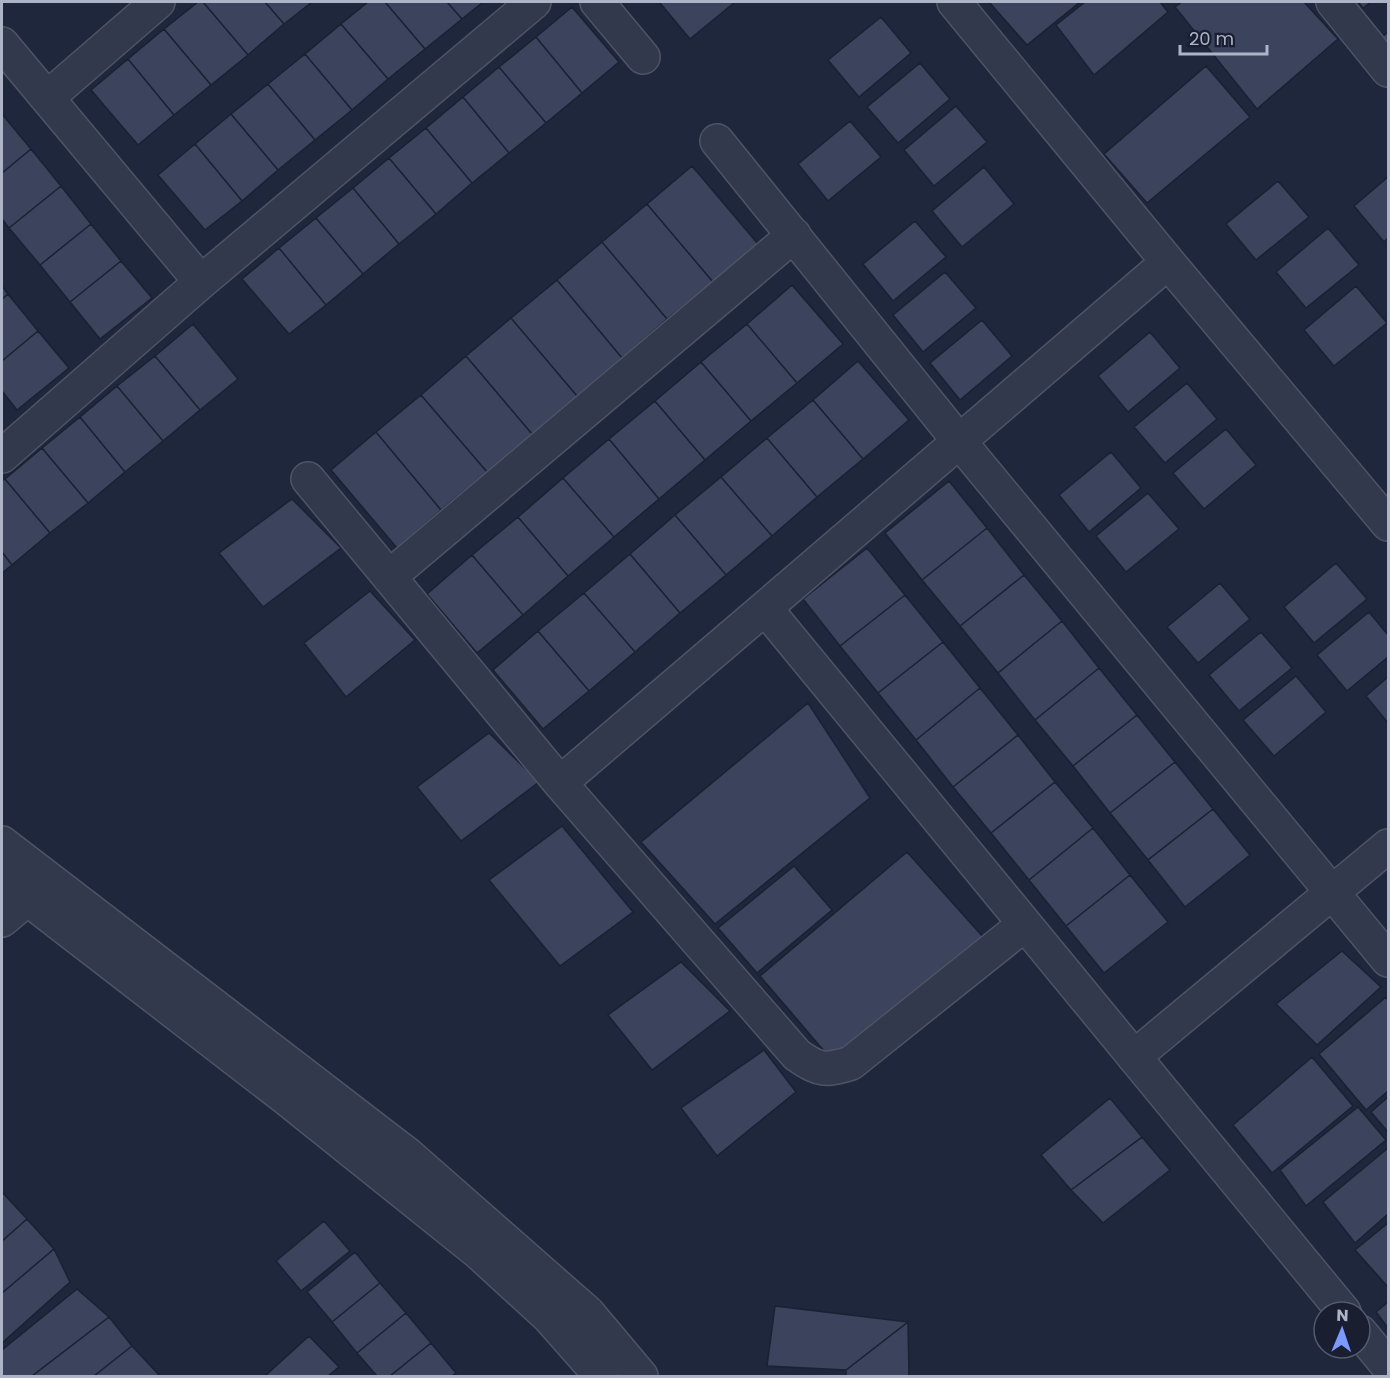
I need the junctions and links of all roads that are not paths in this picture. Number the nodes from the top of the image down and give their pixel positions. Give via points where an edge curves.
1 (158, 2) edge
2 (534, 2) edge
3 (597, 2) edge
4 (954, 2) edge
5 (1332, 2) edge
6 (2, 44) edge
7 (643, 57) dead end
8 (1389, 70) edge
9 (47, 98) junction
10 (717, 141) dead end
11 (794, 235) junction
12 (1168, 262) junction
13 (201, 282) junction
14 (959, 441) junction
15 (5, 446) edge
16 (308, 479) dead end
17 (1389, 524) edge
18 (389, 577) junction
19 (765, 608) junction
20 (560, 783) junction
21 (2, 843) edge
22 (1389, 846) edge
23 (2, 879) edge
24 (1332, 893) junction
25 (27, 899) junction
26 (2, 920) edge
27 (1024, 924) junction
28 (1389, 960) edge
29 (1134, 1057) junction
30 (1334, 1300) edge
31 (1372, 1346) edge
32 (1389, 1366) edge
33 (601, 1377) edge
34 (641, 1377) edge

1 - 9 street
2 - 13 street
3 - 7 street
4 - 12 street
5 - 8 street
6 - 9 street
9 - 13 street
10 - 11 street
11 - 14 street
11 - 18 street
12 - 14 street
12 - 17 street
13 - 15 street
14 - 19 street
14 - 24 street
16 - 18 street
18 - 20 street
19 - 20 street
19 - 27 street
20 - 27 street via 797,1055 812,1066 832,1069 851,1063
21 - 34 street via 407,1154 588,1313
22 - 24 street
23 - 25 street
24 - 28 street
24 - 29 street
25 - 26 street
25 - 33 street via 478,1252 549,1317
27 - 29 street
29 - 30 street
31 - 32 street

